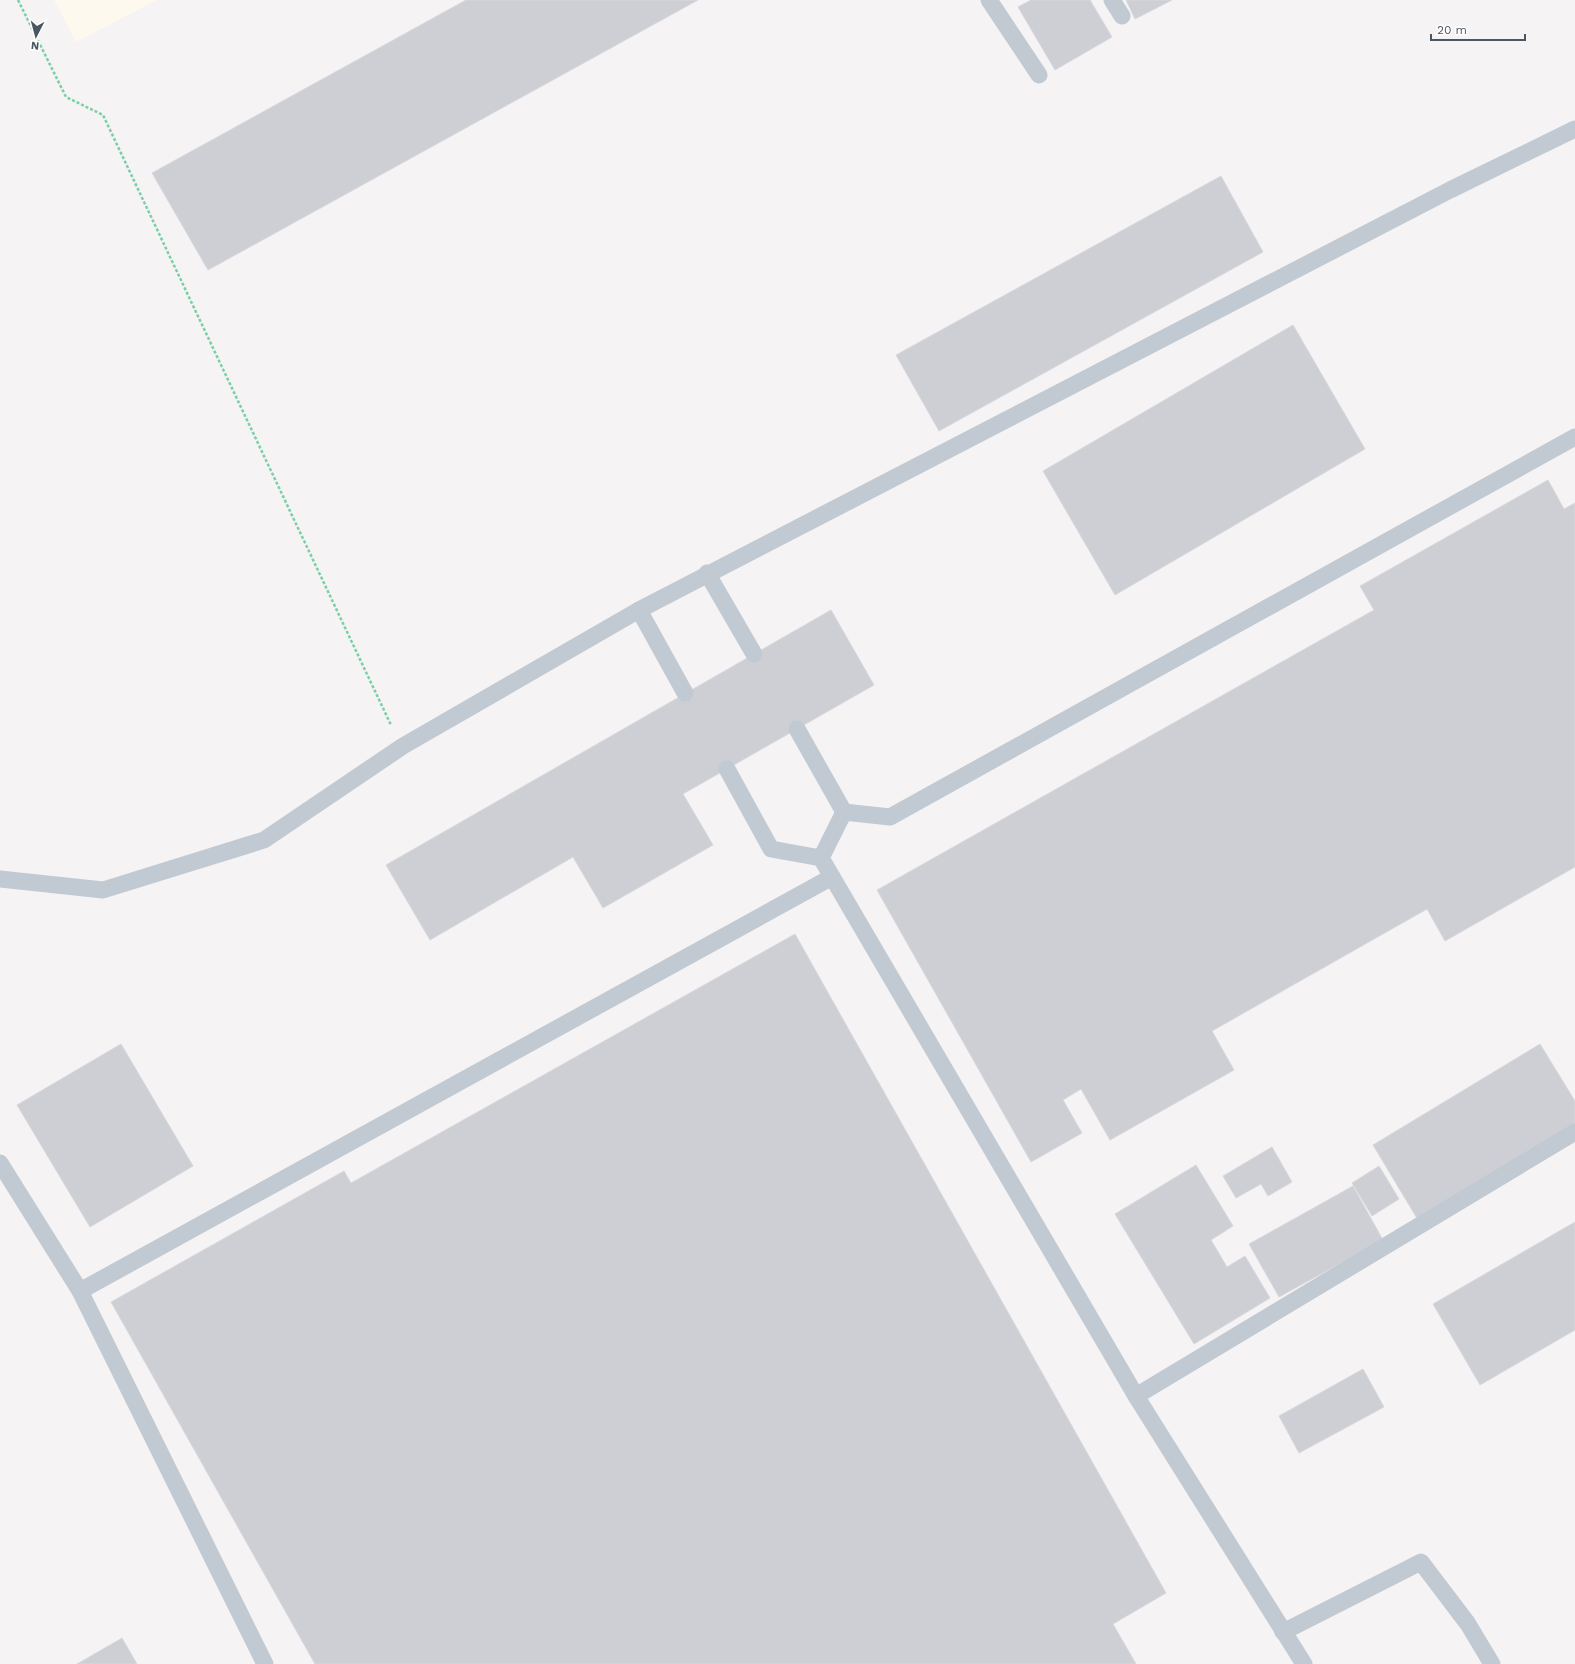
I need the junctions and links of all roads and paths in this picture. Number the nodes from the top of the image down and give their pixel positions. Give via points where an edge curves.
1 (18, 0) edge
2 (989, 0) edge
3 (1112, 0) edge
4 (1122, 16) dead end
5 (1039, 75) dead end
6 (1575, 129) edge
7 (1575, 437) edge
8 (707, 573) junction
9 (639, 610) junction
10 (754, 654) dead end
11 (685, 693) dead end
12 (797, 729) dead end
13 (404, 746) junction
14 (727, 769) dead end
15 (844, 812) junction
16 (821, 858) junction
17 (832, 877) junction
18 (0, 879) edge
19 (1575, 1132) edge
20 (0, 1163) edge
21 (80, 1291) junction
22 (1136, 1396) junction
23 (1283, 1632) junction
24 (265, 1664) edge
25 (1304, 1664) edge
26 (1492, 1664) edge

1 - 13 path via 66,97 103,115 388,720
2 - 5 lane
3 - 4 lane
6 - 8 lane via 1450,190
7 - 15 lane via 890,817
8 - 9 lane
8 - 10 lane
9 - 11 lane
9 - 13 lane
12 - 15 lane
13 - 18 lane via 264,840 103,890
14 - 16 lane via 771,849
15 - 16 lane
16 - 17 lane
17 - 21 lane
17 - 22 lane
19 - 22 lane
20 - 21 lane
21 - 24 lane
22 - 23 lane
23 - 25 lane
23 - 26 lane via 1421,1562 1468,1624

